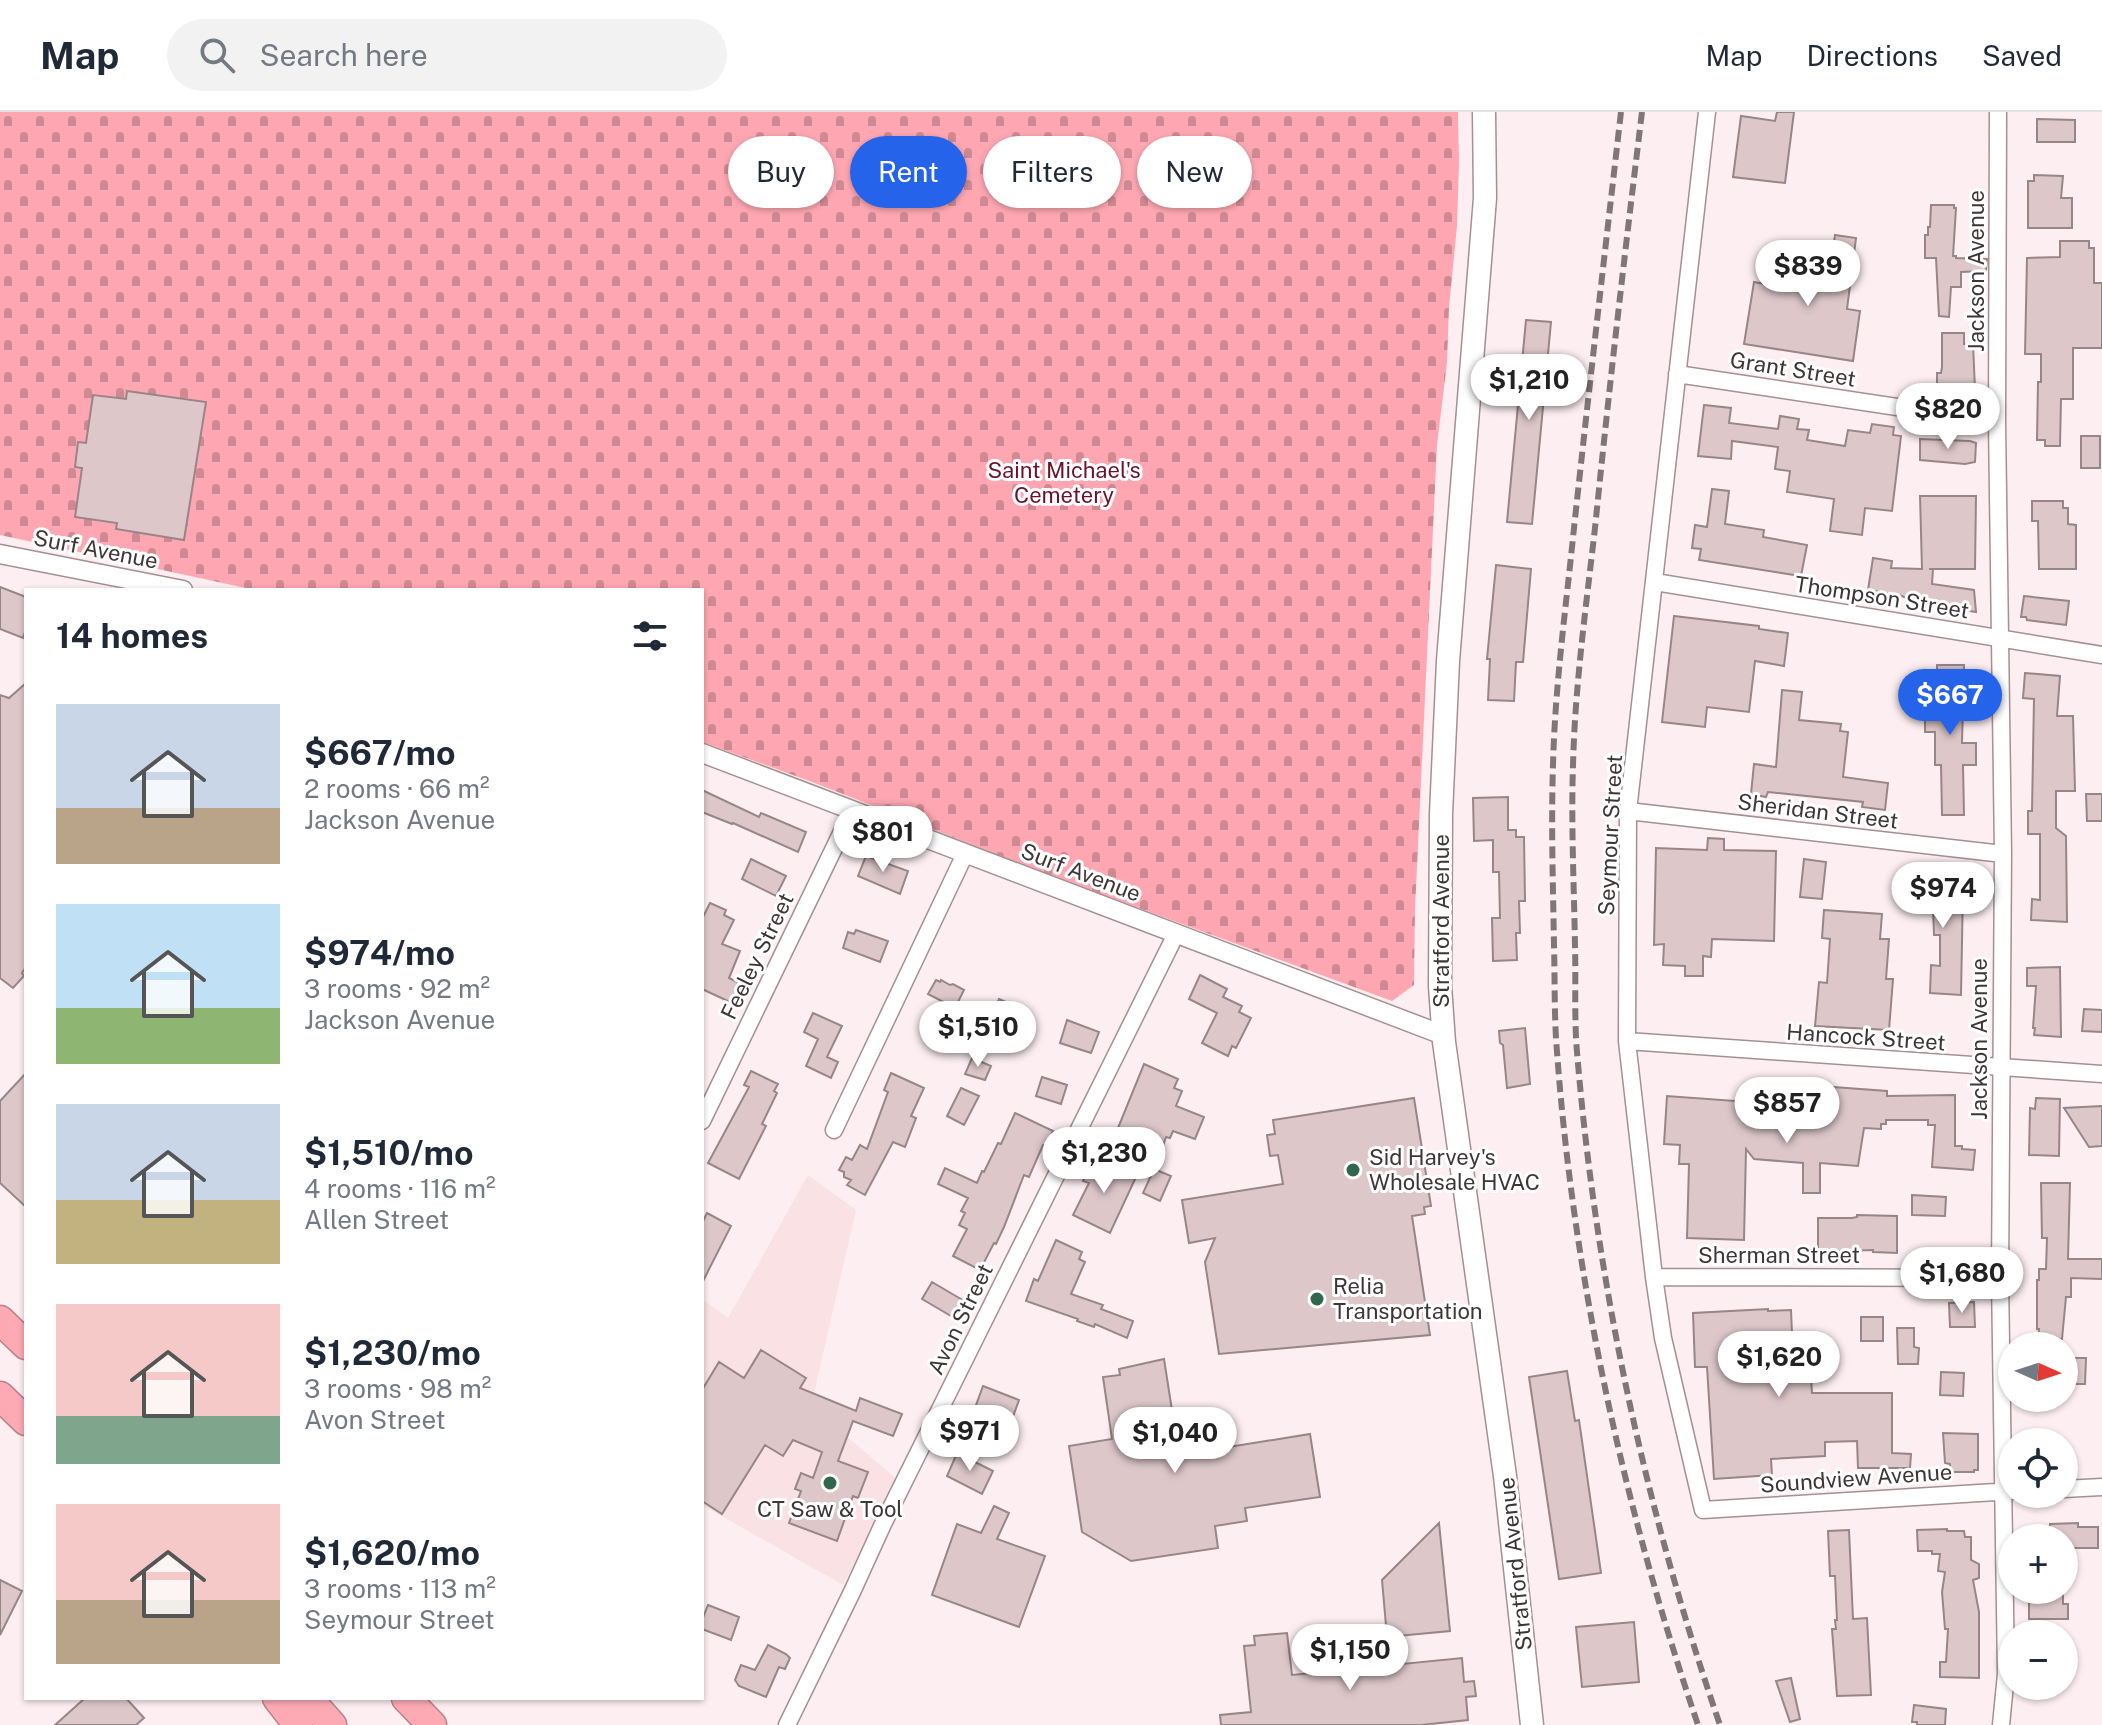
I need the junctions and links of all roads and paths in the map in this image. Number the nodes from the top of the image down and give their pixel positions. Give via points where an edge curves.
1 (1484, 112) edge
2 (1707, 112) edge
3 (1998, 112) edge
4 (1677, 374) junction
5 (1997, 422) junction
6 (0, 554) edge
7 (1655, 582) junction
8 (173, 588) edge
9 (1999, 639) junction
10 (2102, 655) edge
11 (704, 754) edge
12 (852, 811) junction
13 (1628, 811) junction
14 (965, 854) junction
15 (2003, 854) junction
16 (1176, 934) junction
17 (1443, 1035) junction
18 (1627, 1041) junction
19 (2001, 1069) junction
20 (2102, 1074) edge
21 (704, 1117) edge
22 (834, 1130) dead end
23 (1654, 1277) junction
24 (2000, 1278) junction
25 (0, 1320) edge
26 (24, 1343) edge
27 (0, 1396) edge
28 (24, 1419) edge
29 (2005, 1428) edge
30 (2102, 1487) edge
31 (2078, 1488) edge
32 (1998, 1492) edge
33 (2007, 1508) edge
34 (1703, 1510) joint
35 (279, 1700) edge
36 (310, 1700) edge
37 (384, 1700) edge
38 (408, 1700) edge
39 (298, 1725) edge
40 (332, 1725) edge
41 (406, 1725) edge
42 (432, 1725) edge
43 (787, 1725) edge
44 (1532, 1725) edge
45 (2001, 1725) edge

1 - 17 main road, Stratford Avenue via 1485,198 1441,814
2 - 4 street, Seymour Street
3 - 5 street, Jackson Avenue
4 - 5 street, Grant Street
4 - 7 street, Seymour Street
5 - 9 street, Jackson Avenue
6 - 8 street, Surf Avenue
7 - 9 street, Thompson Street
7 - 13 street, Seymour Street
9 - 10 street, Thompson Street
9 - 15 street, Jackson Avenue
11 - 12 street, Surf Avenue
12 - 14 street, Surf Avenue
12 - 21 street, Feeley Street
13 - 15 street, Sheridan Street
13 - 18 street, Seymour Street
14 - 16 street, Surf Avenue
14 - 22 street
15 - 19 street, Jackson Avenue
16 - 17 street, Surf Avenue
16 - 43 street, Avon Street
17 - 44 main road, Stratford Avenue via 1505,1476
18 - 19 street, Hancock Street
18 - 23 street, Seymour Street
19 - 20 street, Hancock Street
19 - 24 street, Jackson Avenue
23 - 24 street, Sherman Street
23 - 34 street, Seymour Street
24 - 29 street, Jackson Avenue
25 - 26 highway
27 - 28 highway
30 - 31 street
32 - 34 street, Soundview Avenue
33 - 45 street, Jackson Avenue
35 - 39 highway
36 - 40 highway
37 - 41 highway
38 - 42 highway

